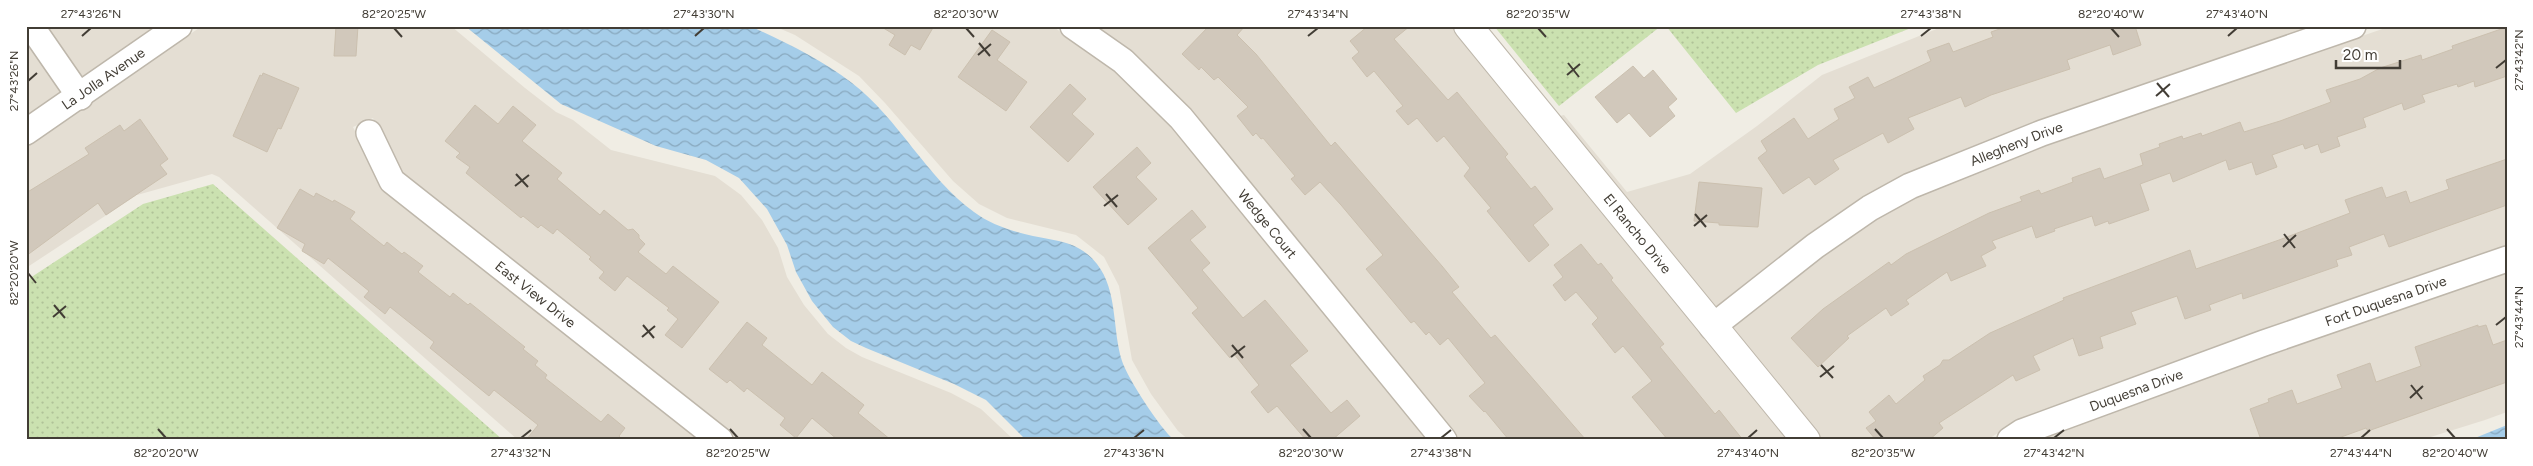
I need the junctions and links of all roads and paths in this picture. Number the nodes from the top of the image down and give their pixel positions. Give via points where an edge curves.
1 (31, 26) edge
2 (179, 26) edge
3 (1073, 26) edge
4 (1468, 26) edge
5 (2353, 26) edge
6 (80, 97) junction
7 (26, 132) edge
8 (369, 134) dead end
9 (2507, 259) edge
10 (1712, 327) junction
11 (2264, 343) joint
12 (720, 440) edge
13 (1444, 440) edge
14 (1806, 440) edge
15 (2010, 440) edge

1 - 6 street
2 - 6 street, La Jolla Avenue
3 - 13 street, Wedge Court via 1123,61 1181,118
4 - 10 street, El Rancho Drive
5 - 10 street, Allegheny Drive via 2042,133 1910,186 1870,208 1815,246
6 - 7 street, La Jolla Avenue
8 - 12 street, East View Drive via 392,181
9 - 11 street, Fort Duquesna Drive
10 - 14 street, El Rancho Drive
11 - 15 street, Duquesna Drive via 2022,432

